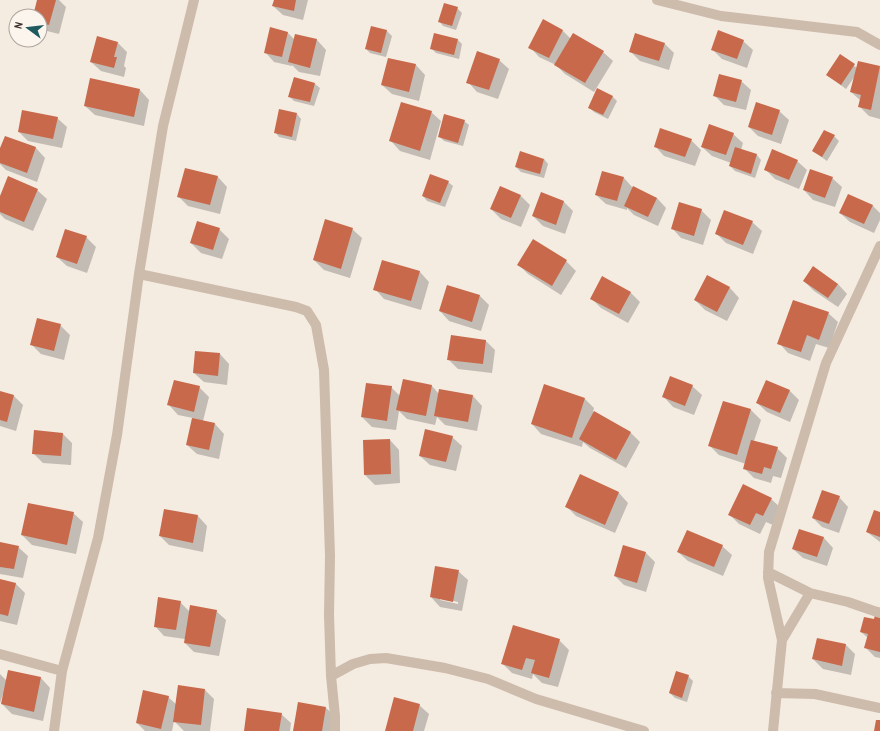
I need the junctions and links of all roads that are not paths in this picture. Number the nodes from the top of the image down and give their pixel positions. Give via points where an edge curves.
1 (194, 0) edge
2 (657, 0) edge
3 (880, 45) edge
4 (880, 246) edge
5 (139, 274) junction
6 (768, 572) junction
7 (810, 593) junction
8 (880, 613) edge
9 (782, 640) junction
10 (0, 654) edge
11 (62, 671) junction
12 (331, 676) junction
13 (776, 693) junction
14 (880, 708) edge
15 (54, 731) edge
16 (334, 731) edge
17 (644, 731) edge
18 (773, 731) edge

1 - 5 street via 163,126
2 - 3 street via 721,16 857,32
4 - 6 street via 826,363 769,552
5 - 11 street via 117,435 98,538
5 - 12 street via 296,307 307,311 316,325 324,370
6 - 7 street
6 - 9 street
7 - 8 street
7 - 9 street
9 - 13 street
10 - 11 street
11 - 15 street
12 - 16 street
12 - 17 street via 353,664 370,659 386,658 445,668 488,679 536,699
13 - 14 street via 815,694
13 - 18 street

